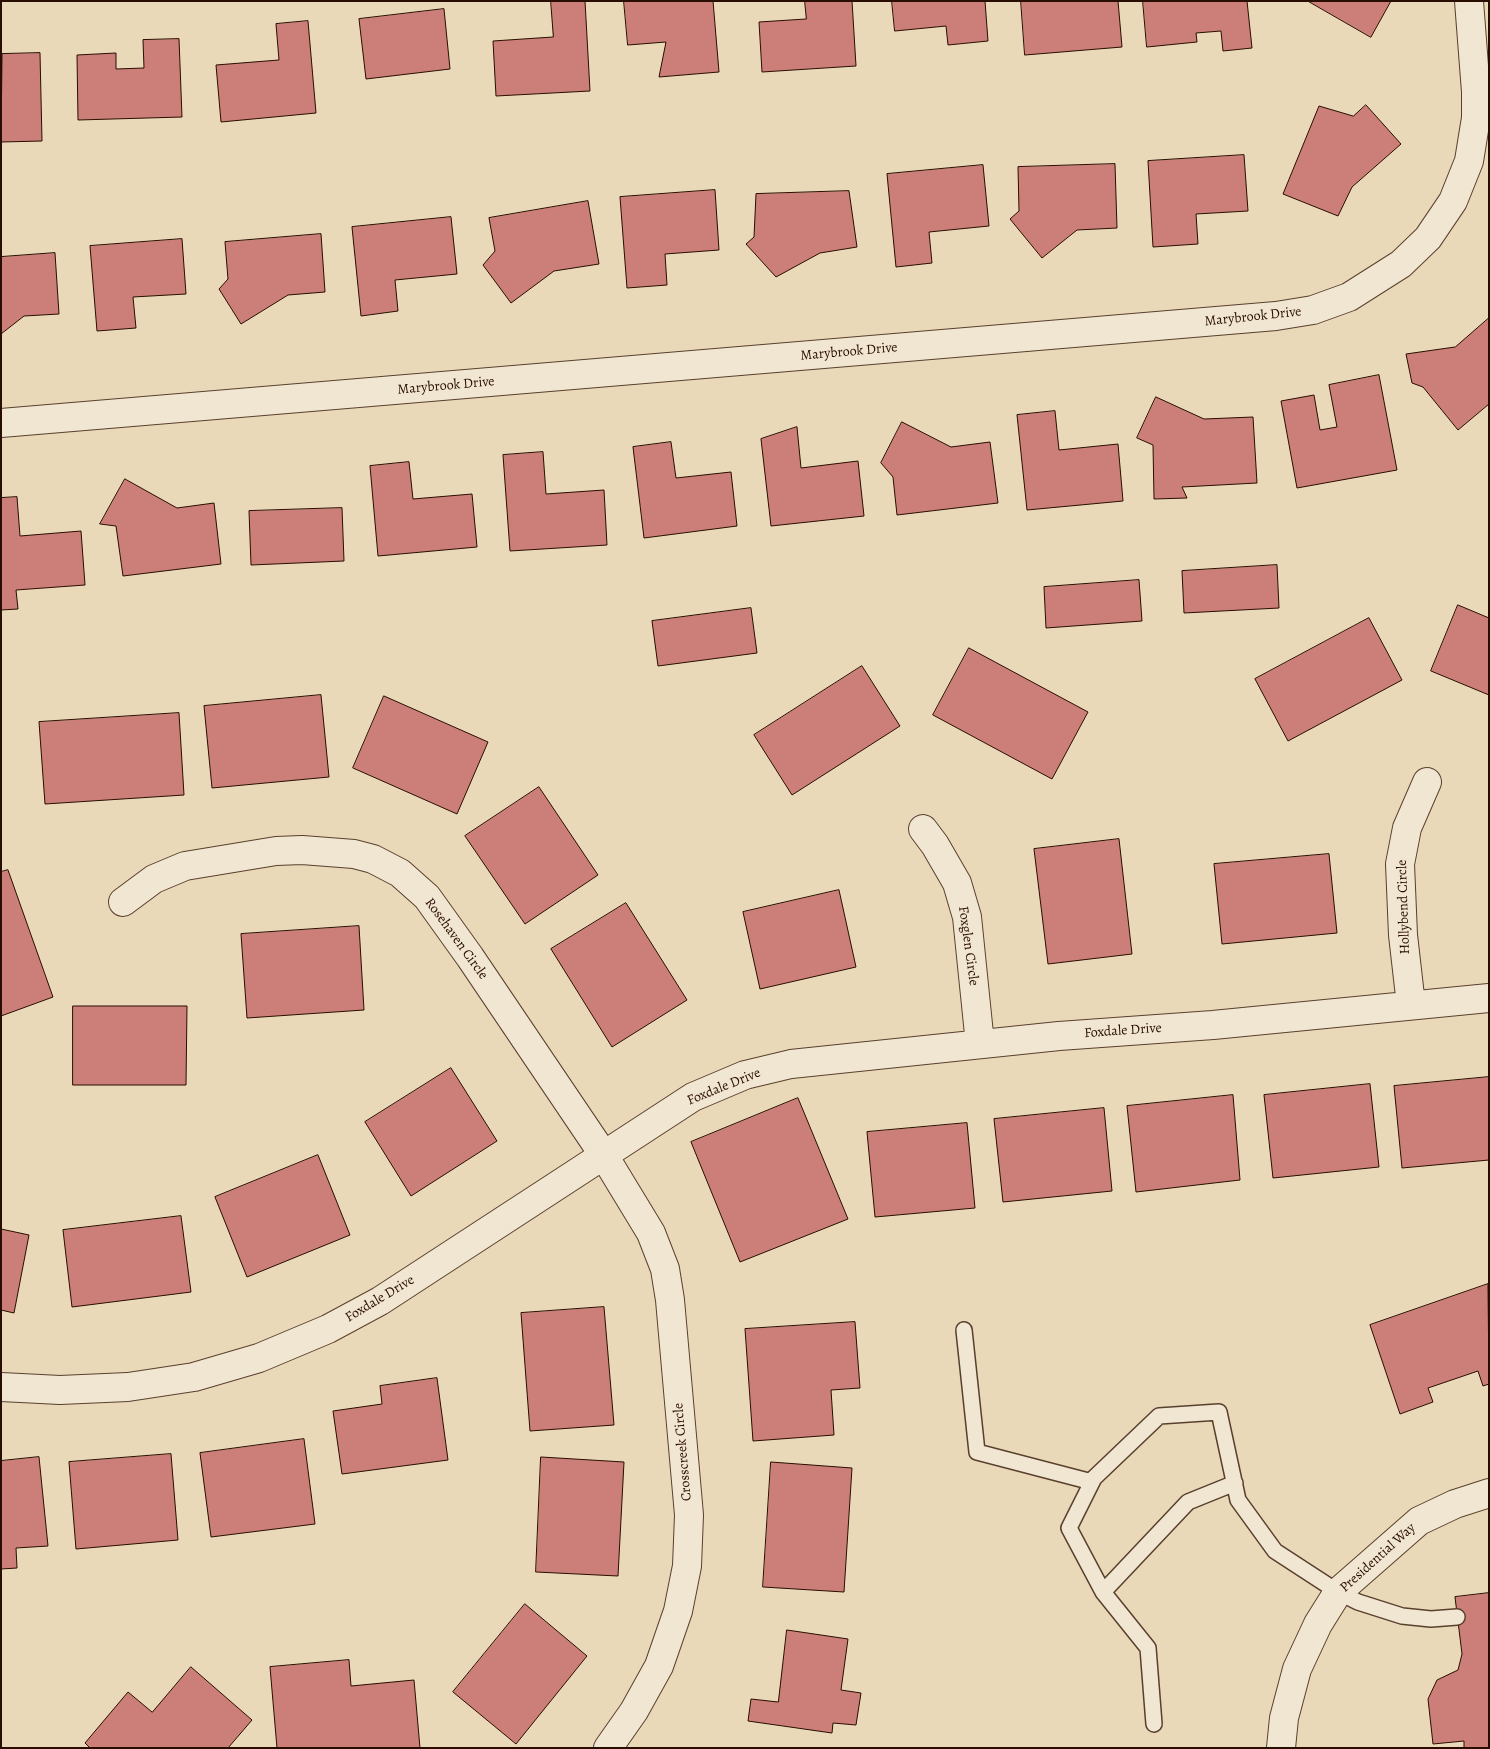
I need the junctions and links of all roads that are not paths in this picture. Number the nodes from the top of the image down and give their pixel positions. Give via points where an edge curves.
1 (1469, 1) edge
2 (1, 423) edge
3 (1427, 782) dead end
4 (923, 829) dead end
5 (123, 902) dead end
6 (1489, 998) edge
7 (1411, 1006) junction
8 (980, 1044) junction
9 (603, 1154) junction
10 (964, 1330) dead end
11 (1, 1387) edge
12 (1092, 1482) junction
13 (1235, 1483) junction
14 (1489, 1493) edge
15 (1103, 1592) junction
16 (1338, 1592) junction
17 (1457, 1617) dead end
18 (1154, 1724) dead end
19 (608, 1748) edge
20 (1281, 1748) edge

1 - 2 street, Marybrook Drive via 1476,118 1468,160 1453,201 1428,238 1401,264 1349,297 1313,310 1276,316
3 - 7 street, Hollybend Circle via 1407,828 1400,864
4 - 8 street, Foxglen Circle via 957,883 967,917
5 - 9 street, Rosehaven Circle via 154,879 185,866 276,851 354,854 373,859 400,873 427,897
6 - 7 street, Foxdale Drive
7 - 8 street, Foxdale Drive
8 - 9 street, Foxdale Drive via 791,1064 745,1075 693,1097
9 - 11 street, Foxdale Drive via 380,1301 328,1329 259,1358 194,1377 128,1388 60,1390
9 - 19 street, Crosscreek Circle via 651,1233 665,1270 689,1515 687,1566 678,1612 658,1666 634,1711
10 - 12 lane via 977,1452
12 - 13 lane via 1159,1416 1219,1412
12 - 15 lane via 1069,1528
13 - 15 lane via 1188,1502
13 - 16 lane via 1238,1500 1276,1551
14 - 16 street, Presidential Way via 1455,1504 1420,1521
15 - 18 lane via 1148,1648
16 - 17 lane via 1402,1616
16 - 20 street, Presidential Way via 1318,1624 1297,1669 1284,1718

